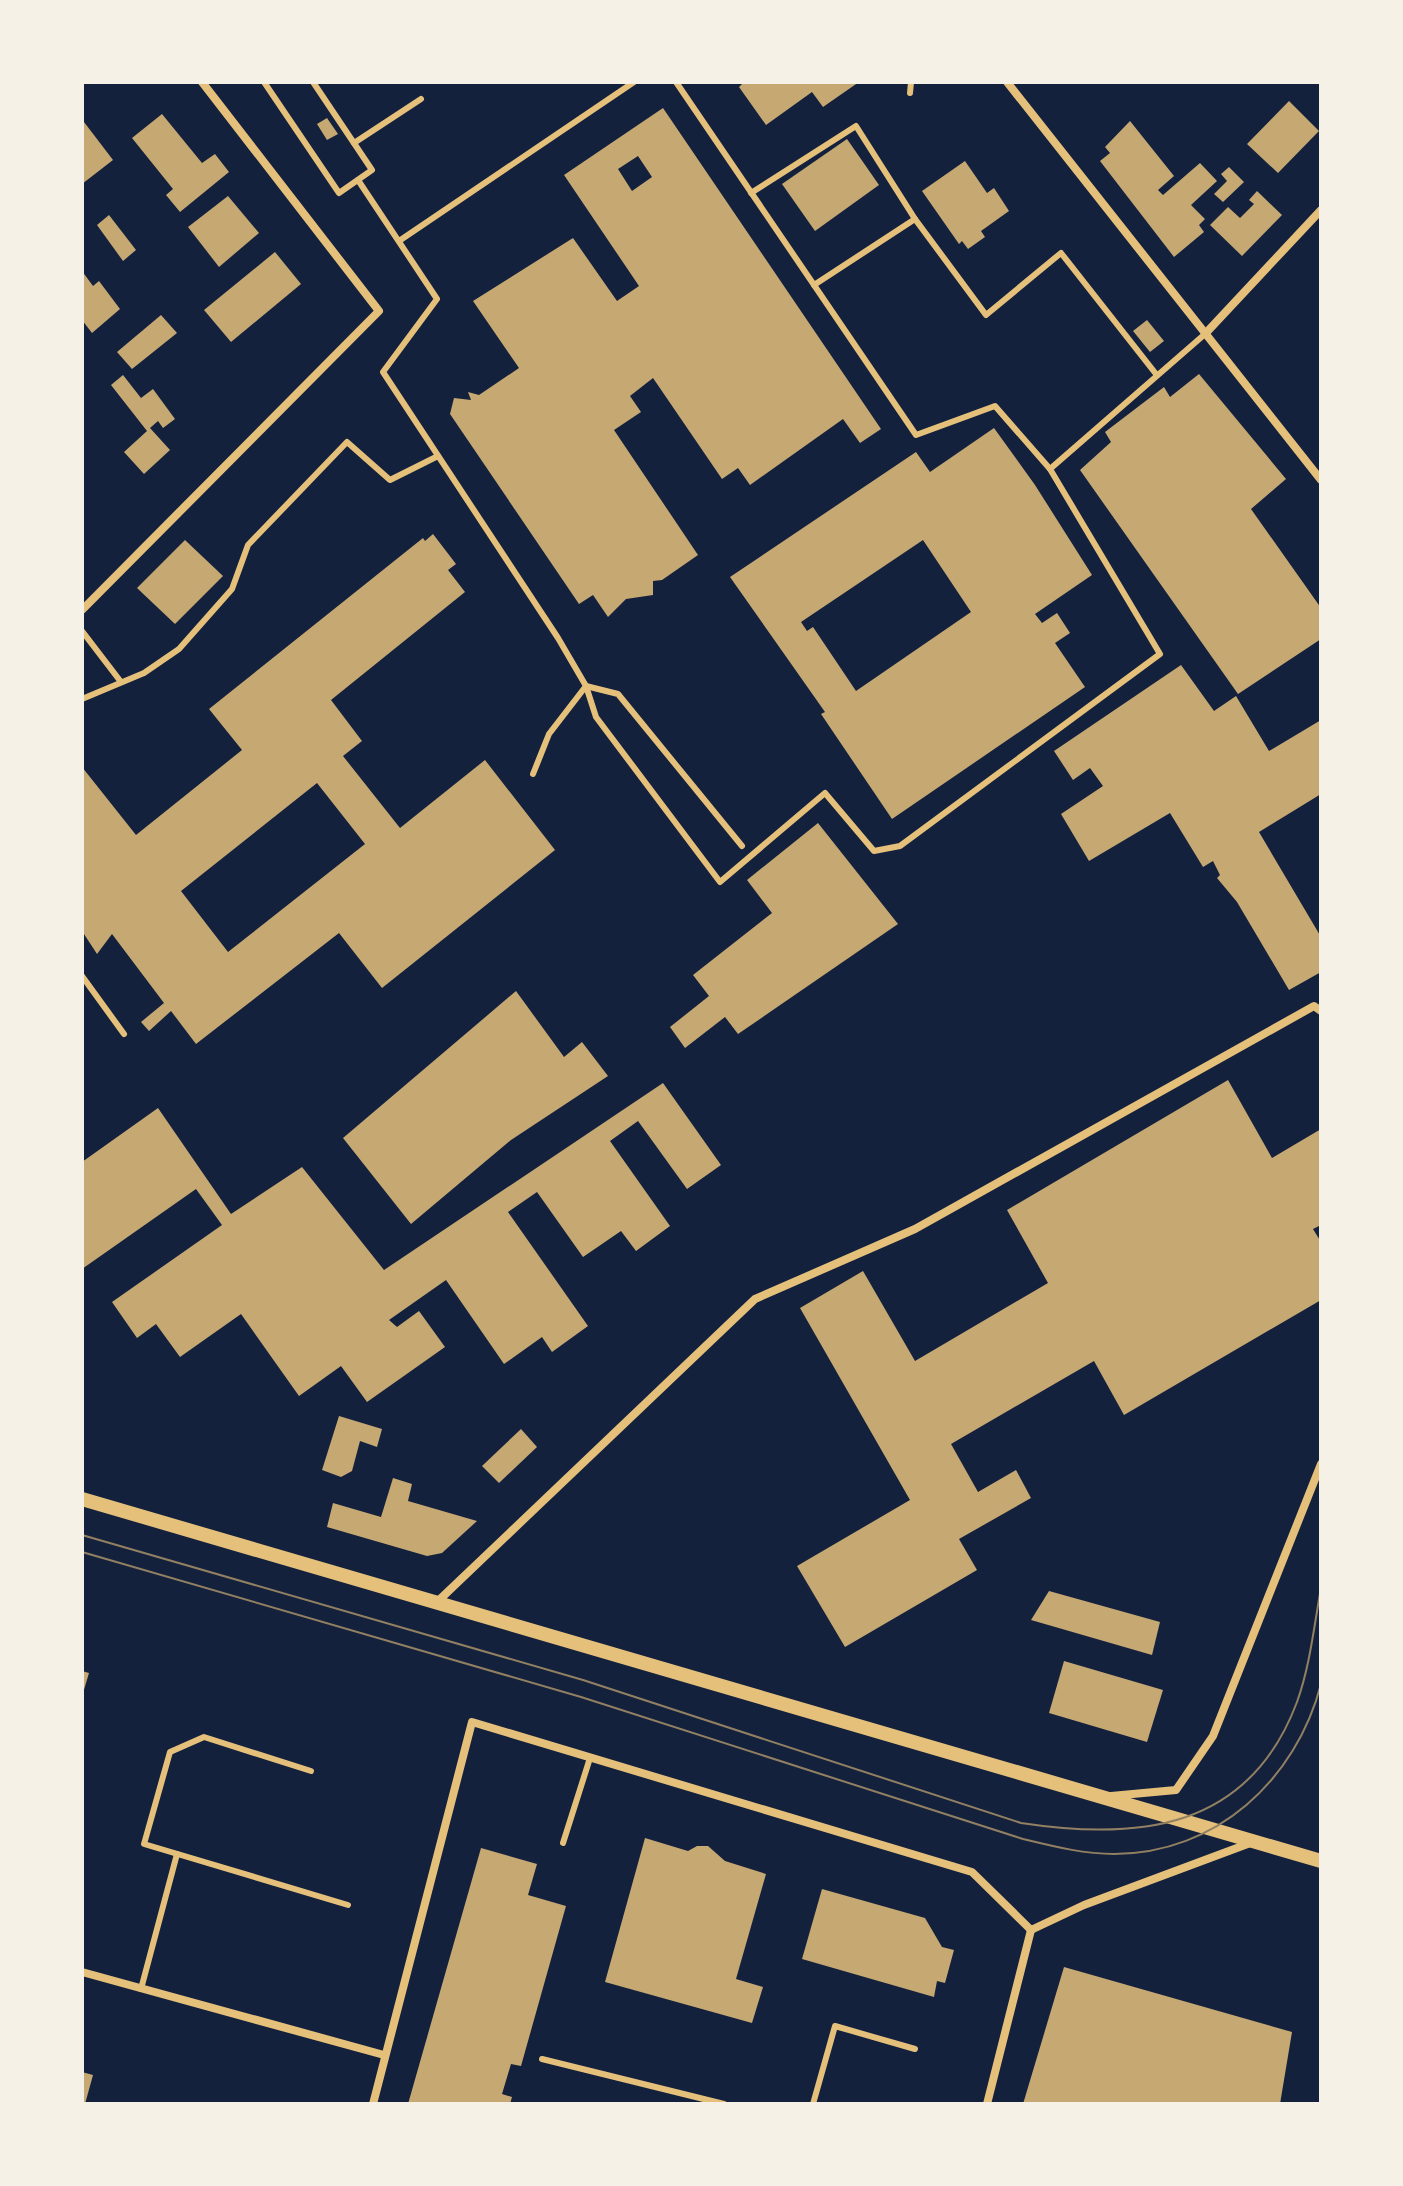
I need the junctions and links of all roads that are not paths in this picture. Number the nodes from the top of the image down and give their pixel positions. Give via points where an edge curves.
1 (202, 82) edge
2 (264, 82) edge
3 (313, 82) edge
4 (634, 82) edge
5 (676, 82) edge
6 (911, 82) edge
7 (1007, 82) edge
8 (910, 93) dead end
9 (421, 99) dead end
10 (354, 143) junction
11 (358, 180) junction
12 (751, 193) junction
13 (1321, 210) edge
14 (915, 219) junction
15 (399, 241) junction
16 (814, 285) junction
17 (1205, 334) junction
18 (1156, 374) junction
19 (438, 456) junction
20 (1050, 469) junction
21 (1321, 480) edge
22 (82, 610) edge
23 (82, 631) edge
24 (121, 682) junction
25 (586, 686) junction
26 (82, 699) edge
27 (533, 774) dead end
28 (742, 846) dead end
29 (82, 976) edge
30 (1321, 1011) edge
31 (124, 1034) dead end
32 (1321, 1464) edge
33 (82, 1499) edge
34 (436, 1604) junction
35 (590, 1758) junction
36 (311, 1771) dead end
37 (1098, 1797) junction
38 (1253, 1842) junction
39 (563, 1843) dead end
40 (177, 1854) junction
41 (1321, 1861) edge
42 (348, 1905) dead end
43 (1031, 1930) junction
44 (82, 1972) edge
45 (141, 1989) junction
46 (915, 2049) dead end
47 (384, 2055) junction
48 (542, 2059) dead end
49 (373, 2104) edge
50 (724, 2104) edge
51 (813, 2104) edge
52 (987, 2104) edge

1 - 22 street via 379,311
2 - 11 lane via 339,193
3 - 10 lane
4 - 15 lane
5 - 12 lane
6 - 8 lane
7 - 17 street
9 - 10 lane
10 - 11 lane via 372,170
11 - 15 lane
12 - 14 lane via 856,126
12 - 16 lane
13 - 17 street
14 - 16 lane
14 - 18 lane via 986,315 1061,253
15 - 19 lane via 437,299 383,372
16 - 20 lane via 916,435 995,406
17 - 18 lane
17 - 21 street
18 - 20 lane
19 - 24 lane via 390,480 347,442 248,545 232,589 179,649
19 - 25 lane
20 - 25 lane via 1160,654 900,846 874,851 825,793 720,882 596,717
23 - 24 lane
24 - 26 lane
25 - 27 lane via 549,734
25 - 28 lane via 618,694
29 - 31 lane
30 - 34 street via 1314,1006 915,1229 755,1299
32 - 37 street via 1213,1736 1176,1790
33 - 34 street
34 - 37 street
35 - 39 lane
35 - 43 street via 972,1872
35 - 47 street via 472,1722
36 - 40 lane via 204,1737 170,1752 144,1844
37 - 38 street
38 - 41 street
38 - 43 street
40 - 42 lane
40 - 45 lane
43 - 52 street
44 - 45 street
45 - 47 street
46 - 51 lane via 835,2026
47 - 49 street
48 - 50 lane

